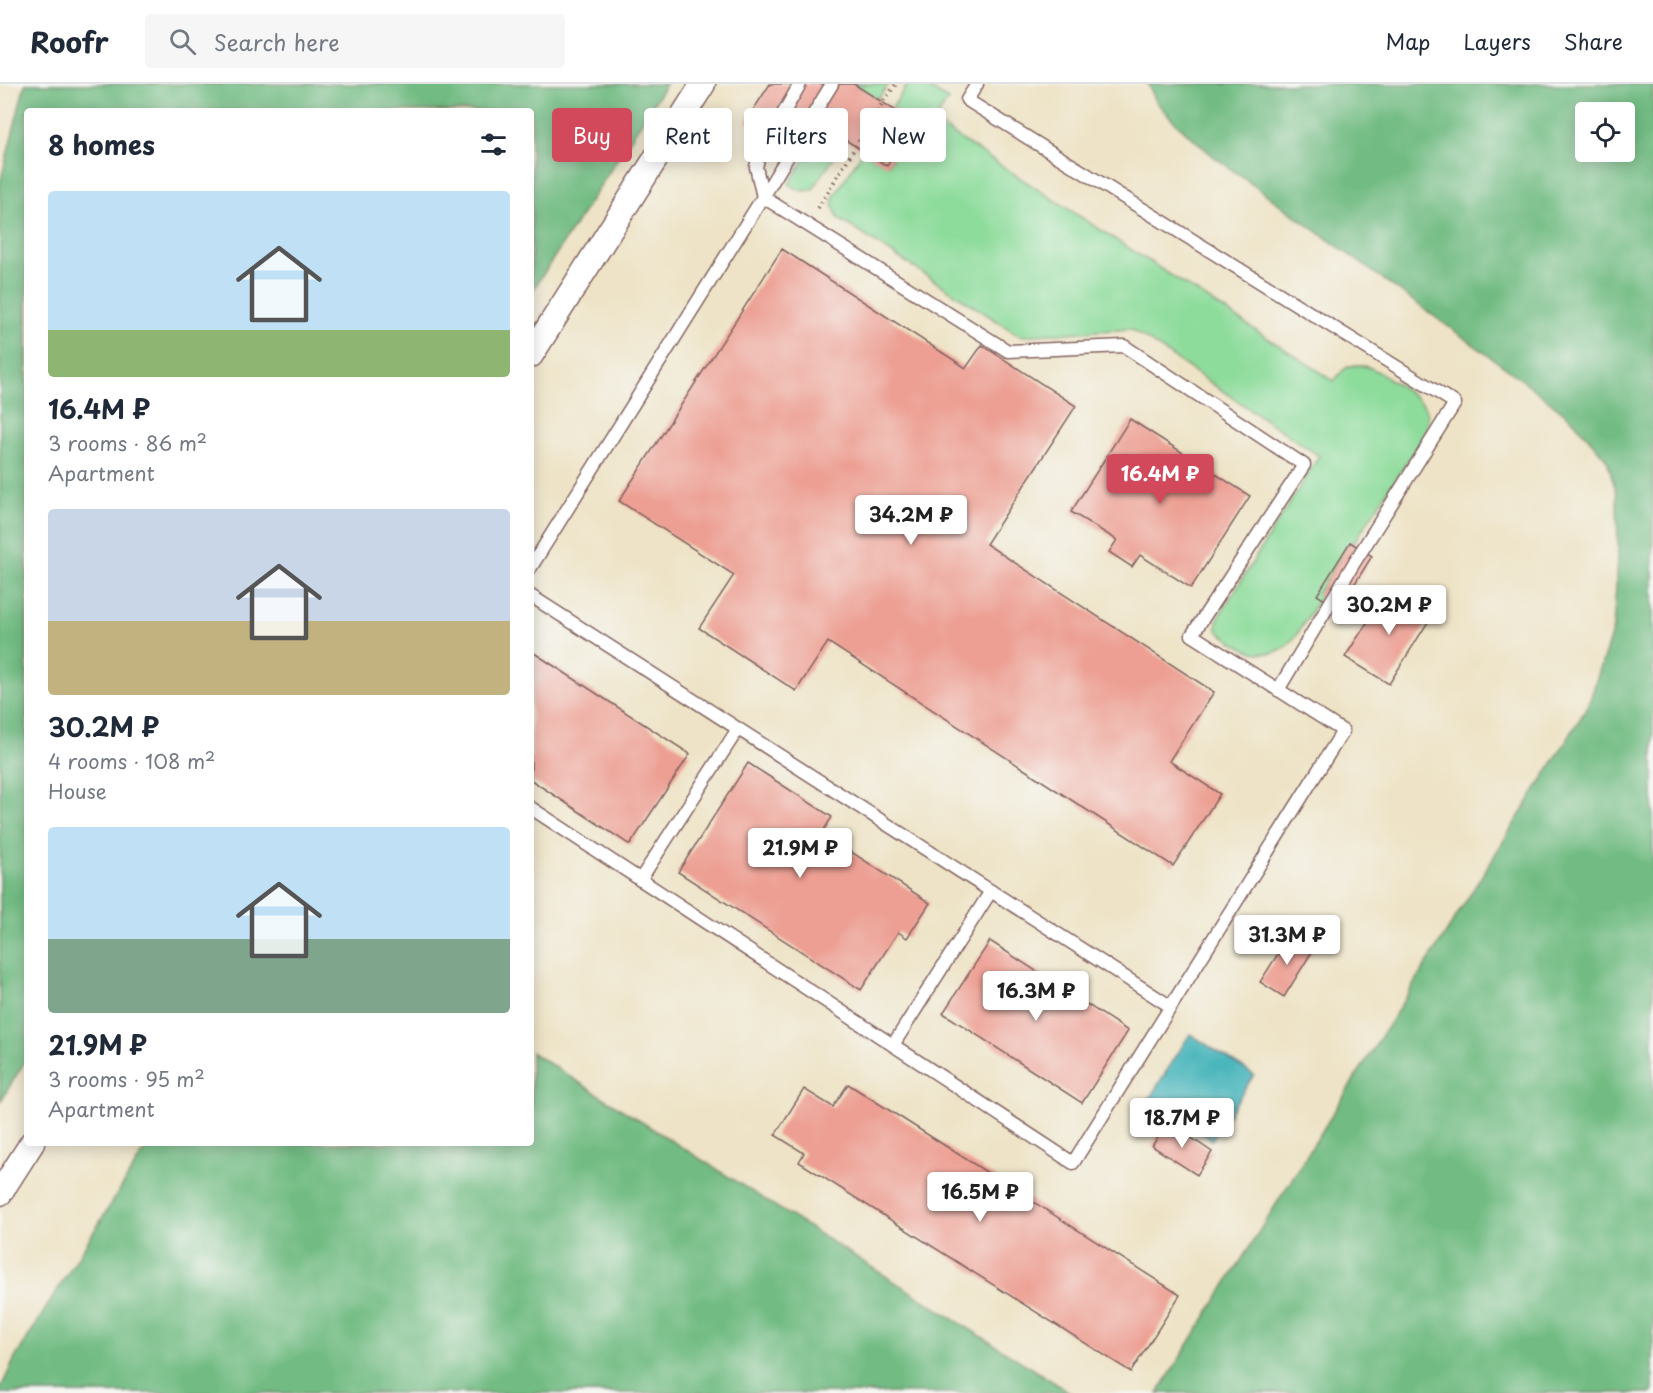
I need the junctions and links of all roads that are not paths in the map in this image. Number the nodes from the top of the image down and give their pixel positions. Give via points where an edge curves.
1 (703, 84) edge
2 (800, 84) edge
3 (832, 84) edge
4 (977, 84) edge
5 (763, 197) junction
6 (534, 350) edge
7 (534, 562) edge
8 (534, 598) edge
9 (1278, 690) junction
10 (738, 729) junction
11 (534, 810) edge
12 (640, 880) junction
13 (991, 891) junction
14 (1170, 1006) junction
15 (893, 1045) junction
16 (30, 1146) edge
17 (0, 1193) edge

1 - 6 street
2 - 5 lane via 759,156 756,167
3 - 5 lane
4 - 9 lane via 967,100 1455,403
5 - 7 lane
5 - 9 lane via 1008,351 1124,346 1304,465 1192,635
8 - 10 lane
9 - 14 lane via 1343,731
10 - 12 lane
10 - 13 lane
11 - 12 lane
12 - 15 lane
13 - 14 lane
13 - 15 lane
14 - 15 lane via 1073,1163
16 - 17 street

